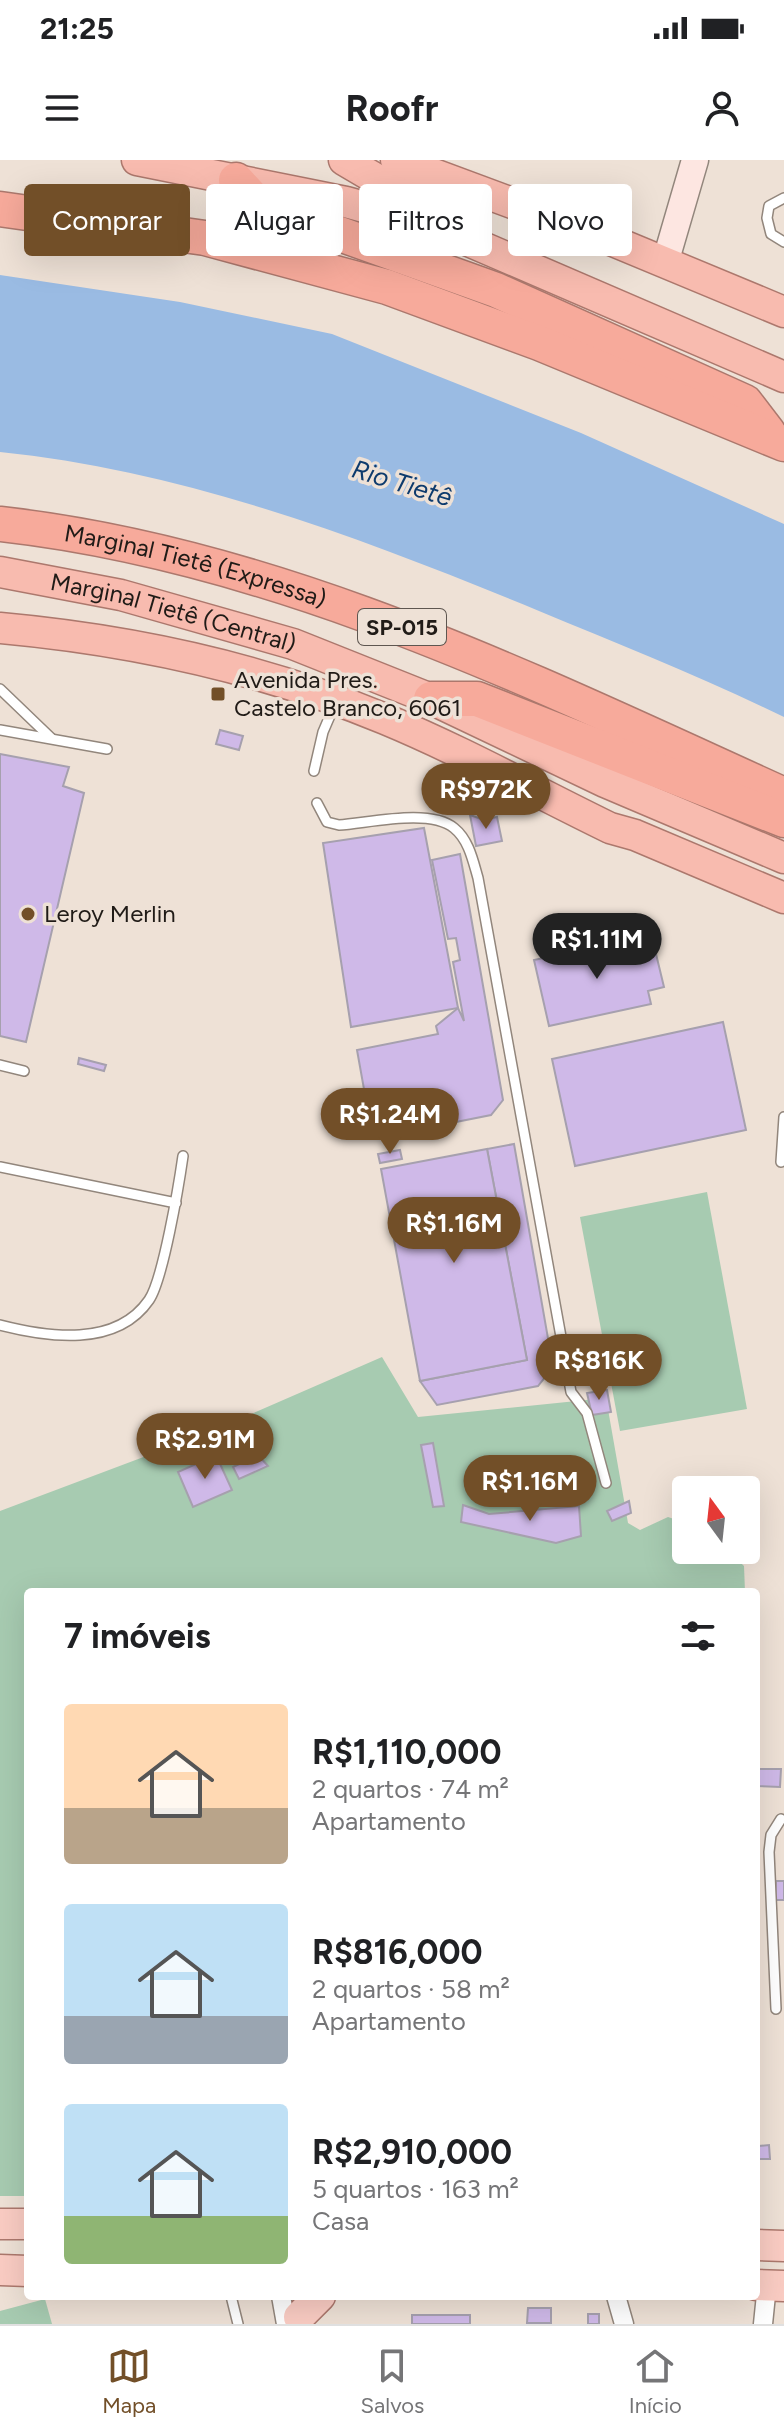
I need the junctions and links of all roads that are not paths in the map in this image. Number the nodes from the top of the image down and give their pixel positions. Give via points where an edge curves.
1 (137, 160) edge
2 (344, 160) edge
3 (396, 160) edge
4 (695, 160) edge
5 (236, 180) junction
6 (784, 198) edge
7 (0, 209) edge
8 (784, 242) edge
9 (665, 263) junction
10 (784, 312) edge
11 (748, 363) junction
12 (784, 377) edge
13 (778, 442) edge
14 (0, 524) edge
15 (0, 572) edge
16 (0, 628) edge
17 (0, 689) edge
18 (431, 699) junction
19 (336, 700) junction
20 (0, 730) edge
21 (51, 738) junction
22 (107, 749) dead end
23 (314, 771) dead end
24 (784, 795) edge
25 (317, 803) dead end
26 (784, 820) edge
27 (610, 828) junction
28 (784, 858) edge
29 (784, 898) edge
30 (784, 915) edge
31 (0, 1065) edge
32 (24, 1071) dead end
33 (784, 1117) edge
34 (183, 1156) dead end
35 (781, 1162) dead end
36 (0, 1167) edge
37 (176, 1203) junction
38 (0, 1325) edge
39 (606, 1483) dead end
40 (781, 1819) dead end
41 (776, 2009) dead end
42 (0, 2224) edge
43 (24, 2224) edge
44 (760, 2245) edge
45 (784, 2246) edge
46 (0, 2270) edge
47 (24, 2271) edge
48 (769, 2285) edge
49 (232, 2300) edge
50 (617, 2300) edge
51 (238, 2324) edge
52 (624, 2324) edge
53 (763, 2324) edge

1 - 5 highway
2 - 11 highway via 383,183 629,290 737,347
3 - 9 highway
4 - 9 main road
5 - 11 highway via 436,227
5 - 13 highway via 259,205 496,290 745,402
6 - 8 lane via 769,206 767,218 771,234
7 - 13 highway via 205,238 387,287
9 - 10 highway
11 - 12 highway
14 - 24 highway, Marginal Tietê (Expressa) / SP-015 via 77,533 269,580 455,646
15 - 18 highway, Marginal Tietê (Central) via 180,610 293,644
16 - 19 highway via 83,635 213,661
17 - 21 lane
18 - 26 highway via 477,699
18 - 28 highway, Marginal Tietê (Central) via 605,782
19 - 23 lane
19 - 27 highway
20 - 21 lane
21 - 22 lane
25 - 39 lane via 327,822 339,825 427,817 444,821 467,845 478,878 571,1392 587,1413
27 - 29 highway
27 - 30 highway via 631,844
31 - 32 lane
33 - 35 lane
34 - 37 lane
36 - 37 lane
37 - 38 lane via 150,1299 128,1321 60,1337
40 - 41 lane via 769,1852
42 - 43 main road
44 - 45 main road
46 - 47 main road
48 - 53 street
49 - 51 lane
50 - 52 street

